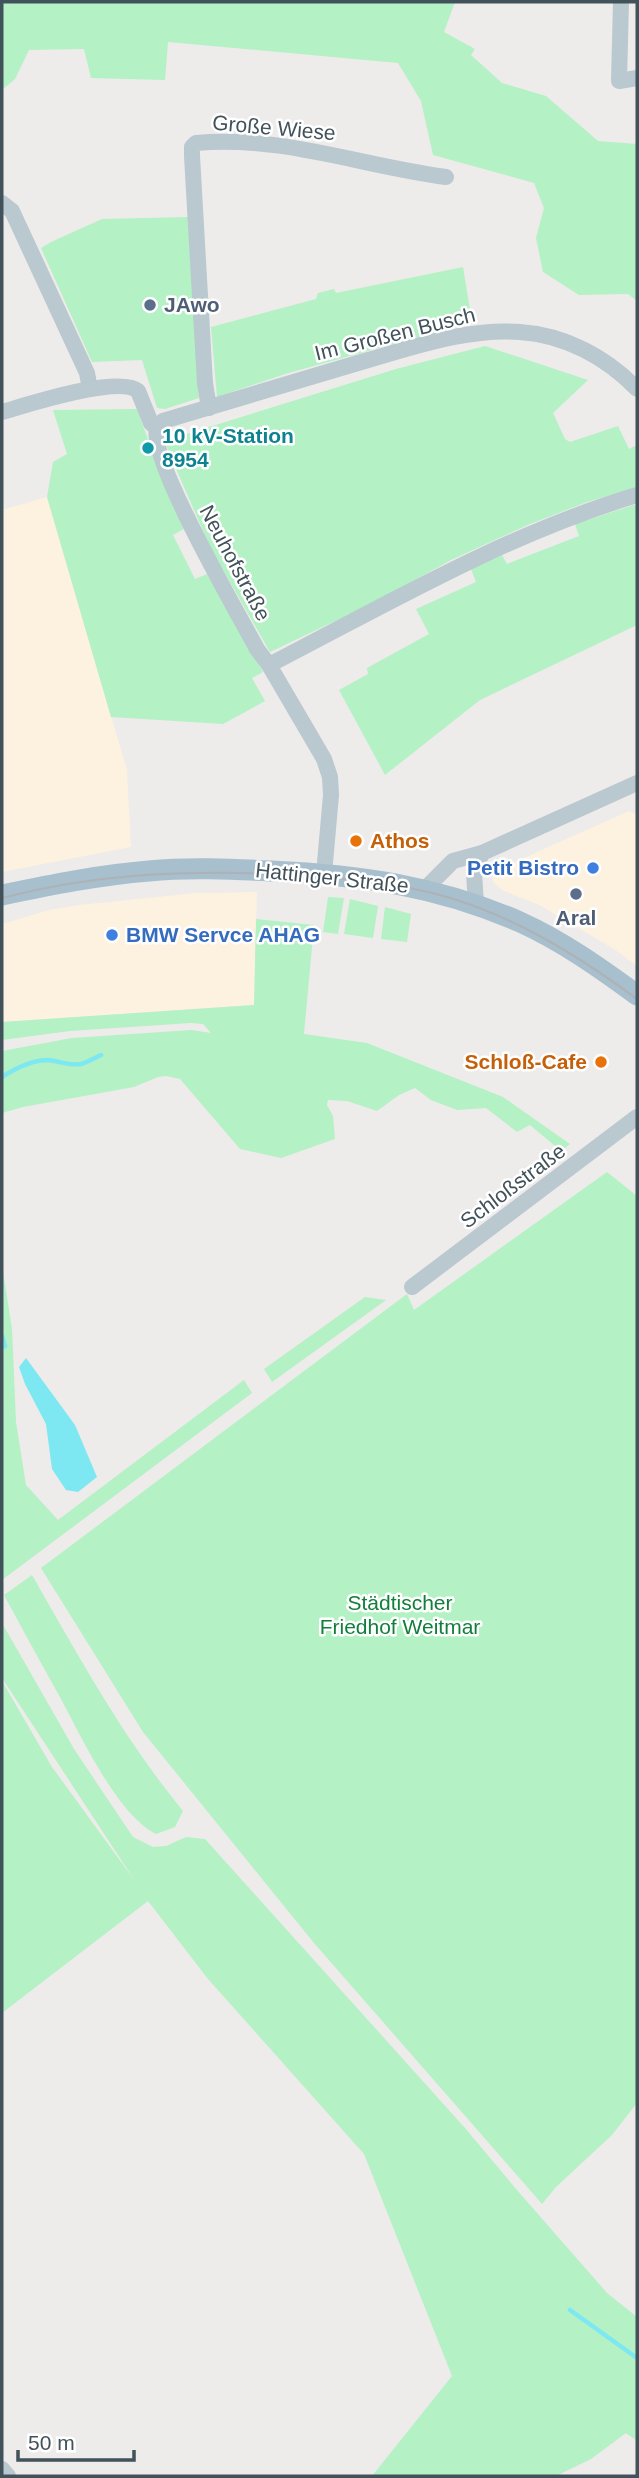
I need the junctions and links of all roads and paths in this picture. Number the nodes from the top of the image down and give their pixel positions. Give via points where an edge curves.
1 (621, 2) edge
2 (637, 78) edge
3 (446, 177) dead end
4 (2, 203) edge
5 (90, 389) junction
6 (637, 389) edge
7 (209, 408) junction
8 (2, 412) edge
9 (157, 428) junction
10 (637, 495) edge
11 (269, 665) junction
12 (637, 783) edge
13 (482, 853) junction
14 (324, 874) junction
15 (425, 889) junction
16 (2, 895) edge
17 (476, 904) junction
18 (637, 995) edge
19 (637, 1117) edge
20 (412, 1287) dead end
21 (2, 2469) edge
22 (8, 2476) edge

1 - 2 street via 619,81
3 - 7 street, Große Wiese via 293,147 196,142 191,156
4 - 5 street via 12,211 32,253 87,373
5 - 8 street
5 - 9 street, Neuhofstraße via 133,387
6 - 7 street, Im Großen Busch via 610,364 575,345 519,331 492,332 407,349
7 - 9 street, Im Großen Busch via 163,421
9 - 11 street, Neuhofstraße via 155,437 190,524
10 - 11 street via 507,543
11 - 14 street, Neuhofstraße via 330,777
12 - 13 street
13 - 15 street via 453,861
13 - 17 street via 474,873
14 - 15 main road, Hattinger Straße
14 - 16 main road, Hattinger Straße via 151,870
15 - 17 main road, Hattinger Straße
17 - 18 main road, Hattinger Straße via 569,948
19 - 20 street, Schloßstraße
21 - 22 street

